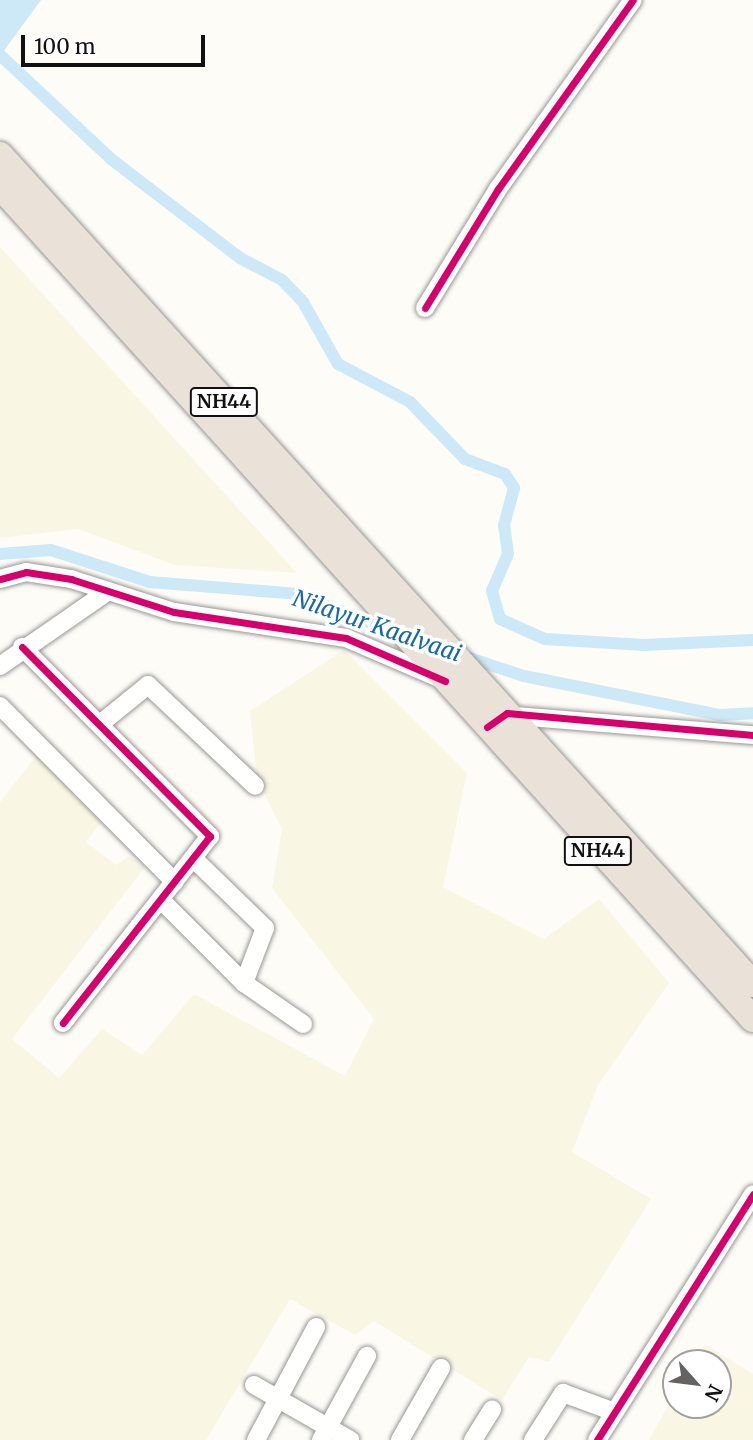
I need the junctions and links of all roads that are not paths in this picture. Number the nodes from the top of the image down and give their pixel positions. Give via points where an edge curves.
1 (633, 0) edge
2 (0, 155) edge
3 (0, 186) edge
4 (425, 309) dead end
5 (0, 579) edge
6 (104, 594) junction
7 (22, 647) junction
8 (0, 666) edge
9 (445, 681) junction
10 (0, 706) edge
11 (497, 720) junction
12 (100, 724) junction
13 (753, 735) edge
14 (256, 786) dead end
15 (194, 859) junction
16 (175, 882) junction
17 (163, 902) junction
18 (244, 983) junction
19 (753, 984) edge
20 (753, 1019) edge
21 (63, 1023) dead end
22 (303, 1024) dead end
23 (753, 1194) edge
24 (316, 1327) dead end
25 (367, 1356) dead end
26 (442, 1368) dead end
27 (254, 1385) dead end
28 (278, 1399) junction
29 (492, 1409) dead end
30 (612, 1411) junction
31 (325, 1434) edge
32 (256, 1440) edge
33 (350, 1440) edge
34 (400, 1440) edge
35 (472, 1440) edge
36 (533, 1440) edge
37 (597, 1440) edge

1 - 4 street via 498,189
2 - 11 highway, NH44 via 482,683
3 - 9 highway, NH44
5 - 6 street via 26,572 71,579
6 - 7 street
6 - 9 street via 174,612 346,638
7 - 8 street
7 - 12 street
9 - 11 highway, NH44
10 - 16 street
11 - 13 street
11 - 19 highway, NH44
11 - 20 highway, NH44
12 - 14 street via 148,685
12 - 15 street via 207,830 209,841
15 - 16 street
15 - 18 street via 265,928
16 - 17 street
17 - 18 street
17 - 21 street
18 - 22 street
23 - 30 street
24 - 28 street
25 - 31 street
26 - 34 street
27 - 28 street
28 - 31 street
28 - 32 street
29 - 35 street
30 - 36 street via 563,1393
30 - 37 street
31 - 33 street

